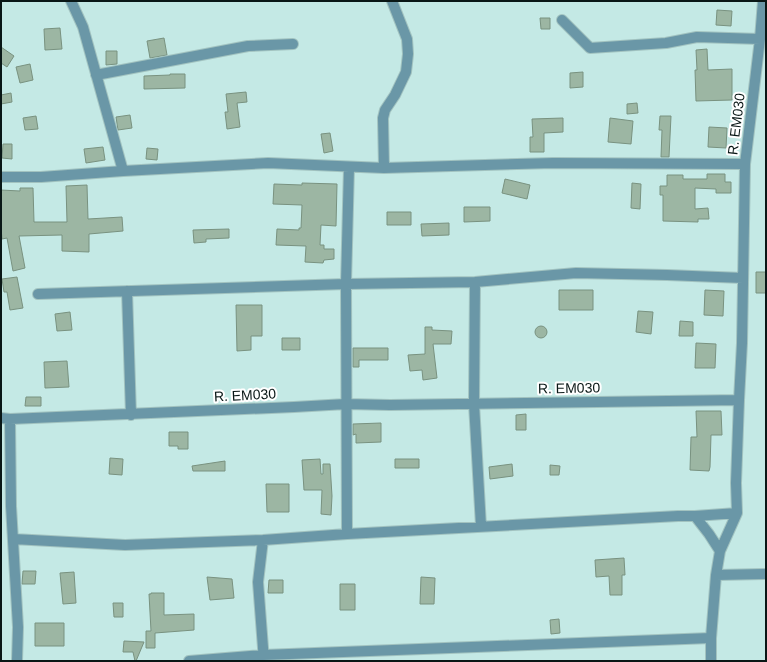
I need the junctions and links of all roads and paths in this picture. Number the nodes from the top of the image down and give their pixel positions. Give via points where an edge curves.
1 (71, 1) edge
2 (392, 1) edge
3 (763, 1) edge
4 (562, 20) dead end
5 (760, 40) junction
6 (293, 44) dead end
7 (96, 75) junction
8 (745, 164) junction
9 (349, 167) junction
10 (384, 168) junction
11 (123, 171) junction
12 (1, 177) edge
13 (743, 278) junction
14 (476, 282) junction
15 (346, 284) junction
16 (127, 291) junction
17 (38, 294) dead end
18 (738, 400) junction
19 (346, 404) junction
20 (474, 404) junction
21 (131, 415) junction
22 (5, 419) edge
23 (6, 506) edge
24 (737, 513) junction
25 (696, 516) junction
26 (481, 526) junction
27 (346, 534) junction
28 (13, 539) junction
29 (263, 540) junction
30 (720, 551) junction
31 (766, 574) edge
32 (716, 575) junction
33 (711, 638) junction
34 (264, 658) edge
35 (17, 661) edge
36 (189, 661) edge
37 (711, 661) edge

1 - 7 street via 83,27
2 - 10 street via 407,39 408,54 406,72 383,118
3 - 5 street, R. EM030
4 - 5 street via 590,48 666,43 697,37
5 - 8 street, R. EM030
6 - 7 street via 248,46
7 - 11 street
8 - 10 street via 553,162
8 - 13 street, R. EM030
9 - 10 street
9 - 11 street via 268,163
9 - 15 street
11 - 12 street
13 - 14 street via 576,273
13 - 18 street, R. EM030
14 - 15 street
14 - 20 street
15 - 16 street
15 - 19 street
16 - 17 street
16 - 21 street
18 - 20 street, R. EM030
18 - 24 street
19 - 20 street, R. EM030
19 - 21 street, R. EM030
19 - 27 street
20 - 26 street
21 - 22 street, R. EM030
22 - 23 street
23 - 28 street
24 - 25 street
24 - 30 street
25 - 26 street
25 - 30 street
26 - 27 street
27 - 29 street
28 - 29 street via 125,545
28 - 35 street via 18,626
29 - 34 street via 258,582
30 - 32 street
31 - 32 street
32 - 33 street
33 - 34 street
33 - 37 street
34 - 36 street

